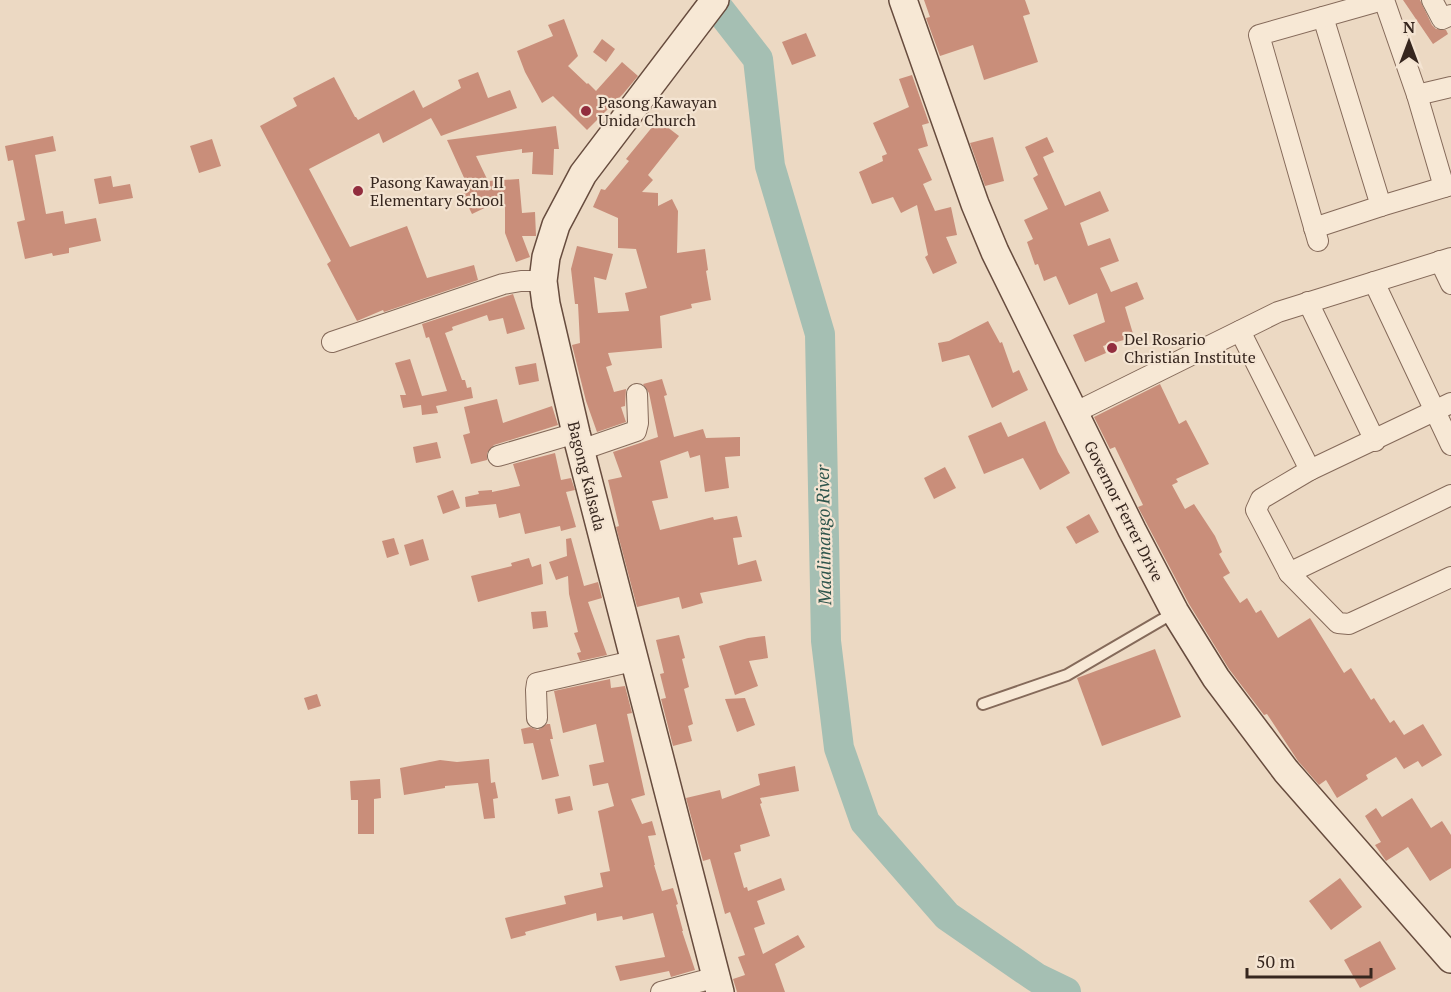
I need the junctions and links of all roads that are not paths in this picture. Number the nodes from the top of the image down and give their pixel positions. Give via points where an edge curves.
1 (715, 0) edge
2 (903, 0) edge
3 (1384, 0) edge
4 (1432, 0) edge
5 (1451, 15) edge
6 (1323, 17) junction
7 (1451, 87) edge
8 (1417, 95) junction
9 (1447, 186) edge
10 (1380, 206) junction
11 (1446, 259) edge
12 (543, 281) junction
13 (1374, 282) junction
14 (1451, 284) edge
15 (1308, 302) junction
16 (1240, 331) junction
17 (332, 342) dead end
18 (637, 394) dead end
19 (1442, 407) edge
20 (1074, 413) junction
21 (1375, 441) junction
22 (578, 442) junction
23 (1451, 445) edge
24 (498, 456) dead end
25 (1310, 470) junction
26 (1451, 495) edge
27 (1289, 573) junction
28 (1451, 577) edge
29 (1175, 612) junction
30 (633, 661) junction
31 (983, 704) dead end
32 (537, 718) dead end
33 (1451, 959) edge
34 (719, 984) edge
35 (661, 992) edge

1 - 12 main road, Bagong Kalsada via 583,174 556,225
2 - 20 main road, Governor Ferrer Drive via 987,233
3 - 6 street
3 - 8 street
4 - 5 street via 1442,19
6 - 10 street
6 - 10 street via 1259,35 1316,235
7 - 8 street
8 - 9 street
9 - 10 street
11 - 13 street
11 - 14 street
12 - 17 street via 503,284
12 - 22 main road, Bagong Kalsada
13 - 15 street
13 - 19 street
15 - 16 street
15 - 21 street
16 - 20 street
16 - 25 street
18 - 22 street via 636,431
19 - 21 street
19 - 23 street
20 - 29 main road, Governor Ferrer Drive
21 - 25 street
22 - 24 street
22 - 30 main road, Bagong Kalsada
25 - 27 street via 1261,499 1256,510
26 - 27 street
27 - 28 street via 1338,623 1349,624
29 - 31 lane via 1067,675
29 - 33 main road, Governor Ferrer Drive via 1216,678 1286,771
30 - 32 street via 537,684
30 - 34 main road, Bagong Kalsada
34 - 35 street

